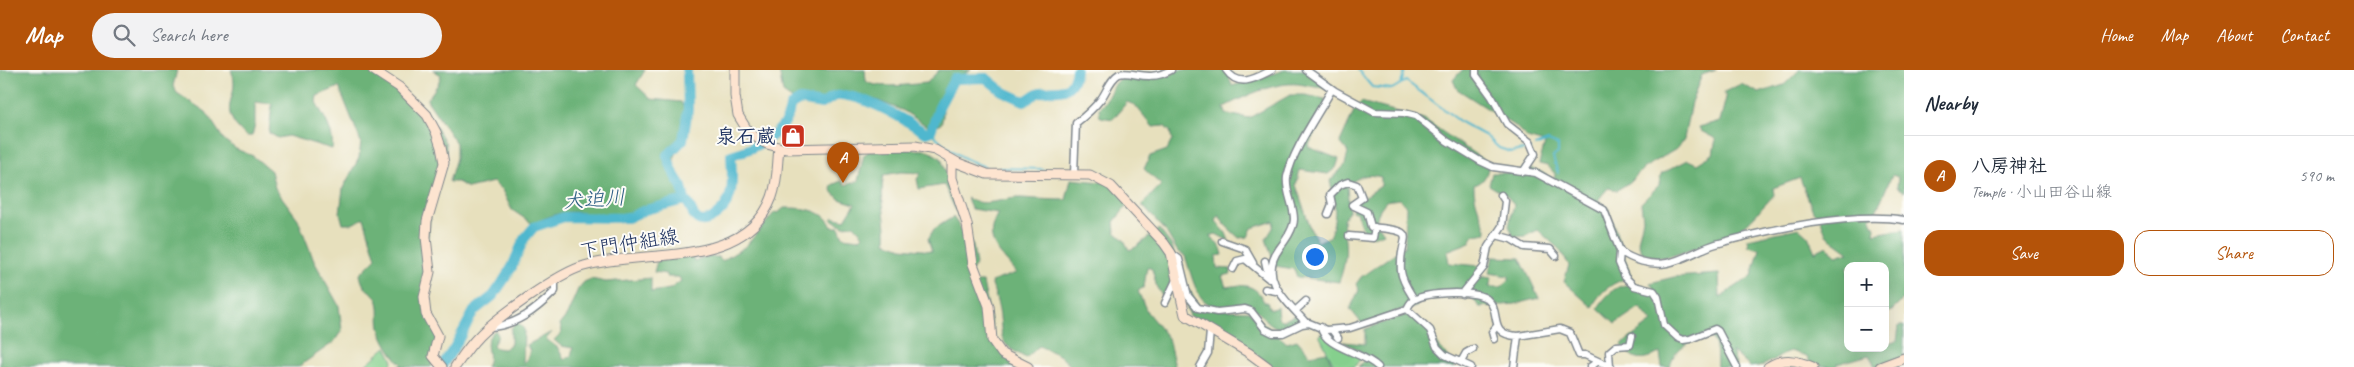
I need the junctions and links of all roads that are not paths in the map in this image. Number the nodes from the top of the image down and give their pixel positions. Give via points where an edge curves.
1 (374, 70) edge
2 (735, 70) edge
3 (1171, 70) edge
4 (1226, 70) edge
5 (1272, 70) edge
6 (1306, 70) edge
7 (1476, 70) edge
8 (1332, 89) junction
9 (779, 148) junction
10 (952, 160) junction
11 (1523, 172) junction
12 (1074, 174) junction
13 (1501, 195) dead end
14 (1328, 214) dead end
15 (1904, 220) edge
16 (1376, 227) junction
17 (1496, 235) junction
18 (1349, 236) dead end
19 (1222, 241) dead end
20 (1620, 251) junction
21 (1171, 253) junction
22 (1556, 256) dead end
23 (1265, 261) dead end
24 (1255, 267) junction
25 (1233, 269) dead end
26 (1268, 278) junction
27 (1176, 280) junction
28 (1276, 288) junction
29 (1266, 289) dead end
30 (1462, 294) junction
31 (1414, 300) junction
32 (1306, 301) dead end
33 (1165, 303) dead end
34 (1407, 309) junction
35 (1295, 311) junction
36 (1306, 323) junction
37 (1548, 326) dead end
38 (1321, 327) junction
39 (1496, 327) junction
40 (1560, 329) junction
41 (1210, 330) junction
42 (1332, 330) junction
43 (1518, 336) junction
44 (1632, 336) dead end
45 (1338, 338) dead end
46 (1494, 339) dead end
47 (1473, 349) dead end
48 (1904, 358) edge
49 (1597, 362) junction
50 (1459, 363) edge
51 (439, 365) edge
52 (455, 367) edge
53 (1028, 367) edge
54 (1200, 367) edge
55 (1268, 367) edge
56 (1378, 367) edge
57 (1471, 367) edge
58 (1514, 367) edge
59 (1590, 367) edge
60 (1610, 367) edge
61 (1737, 367) edge
62 (1768, 367) edge
63 (1813, 367) edge
64 (1880, 367) edge

1 - 51 street via 413,100 435,129 441,147 444,164 427,221 430,272 424,297 426,314 438,336 433,356
2 - 9 street via 735,96 744,127 756,138
3 - 12 street via 1160,76 1126,71 1113,80 1102,98 1076,123
4 - 5 street via 1241,81
6 - 8 street
7 - 11 street via 1507,124 1530,142 1535,154
8 - 11 street via 1374,112 1416,116 1469,156 1493,167
8 - 28 street via 1294,157 1287,177 1294,220 1273,266
9 - 10 street via 915,146 935,150
9 - 52 street, 下門仲組線 via 776,184 767,209 740,236 703,250 584,266 555,279 489,327
10 - 12 street via 997,176
10 - 53 street via 952,178 967,224 973,264 989,306 992,340 1002,354
11 - 20 street via 1536,173 1604,210
12 - 21 street via 1090,175 1106,182
13 - 17 street via 1505,201 1504,218
14 - 16 street via 1332,204 1330,195 1340,185 1352,181 1362,195 1352,205 1367,212 1370,227
15 - 20 street via 1878,217 1789,228 1714,245 1665,264 1649,264
16 - 18 street via 1373,238
16 - 31 street via 1398,230 1404,235 1406,242 1401,272
17 - 22 street via 1524,247 1550,249
17 - 30 street via 1488,247 1480,274
19 - 24 street via 1245,249
20 - 61 street via 1619,263 1625,277 1634,286 1654,291 1661,320 1671,332 1678,338 1690,340 1715,329
21 - 27 street
21 - 36 street via 1180,259 1188,296 1198,308 1217,312 1246,309 1273,333 1282,333
23 - 26 street
24 - 25 street via 1245,258 1237,261
24 - 26 street
26 - 28 street
27 - 33 street
27 - 41 street via 1185,315
28 - 29 street
28 - 35 street
30 - 31 street via 1436,294
30 - 39 street via 1477,295 1489,301
31 - 34 street
32 - 35 street
34 - 42 street via 1359,326
34 - 50 street via 1430,330 1437,347
35 - 36 street
36 - 38 street
37 - 40 street
38 - 42 street
38 - 56 street via 1338,346 1369,358
39 - 43 street via 1505,334
39 - 46 street via 1492,332
40 - 43 street
40 - 49 street via 1570,333 1578,355
41 - 54 street via 1208,353
41 - 55 street
42 - 45 street
43 - 58 street
44 - 60 street via 1630,345 1616,346 1609,352
47 - 50 street
48 - 64 street
49 - 59 street
49 - 60 street
50 - 57 street
62 - 63 street via 1777,361 1788,360

